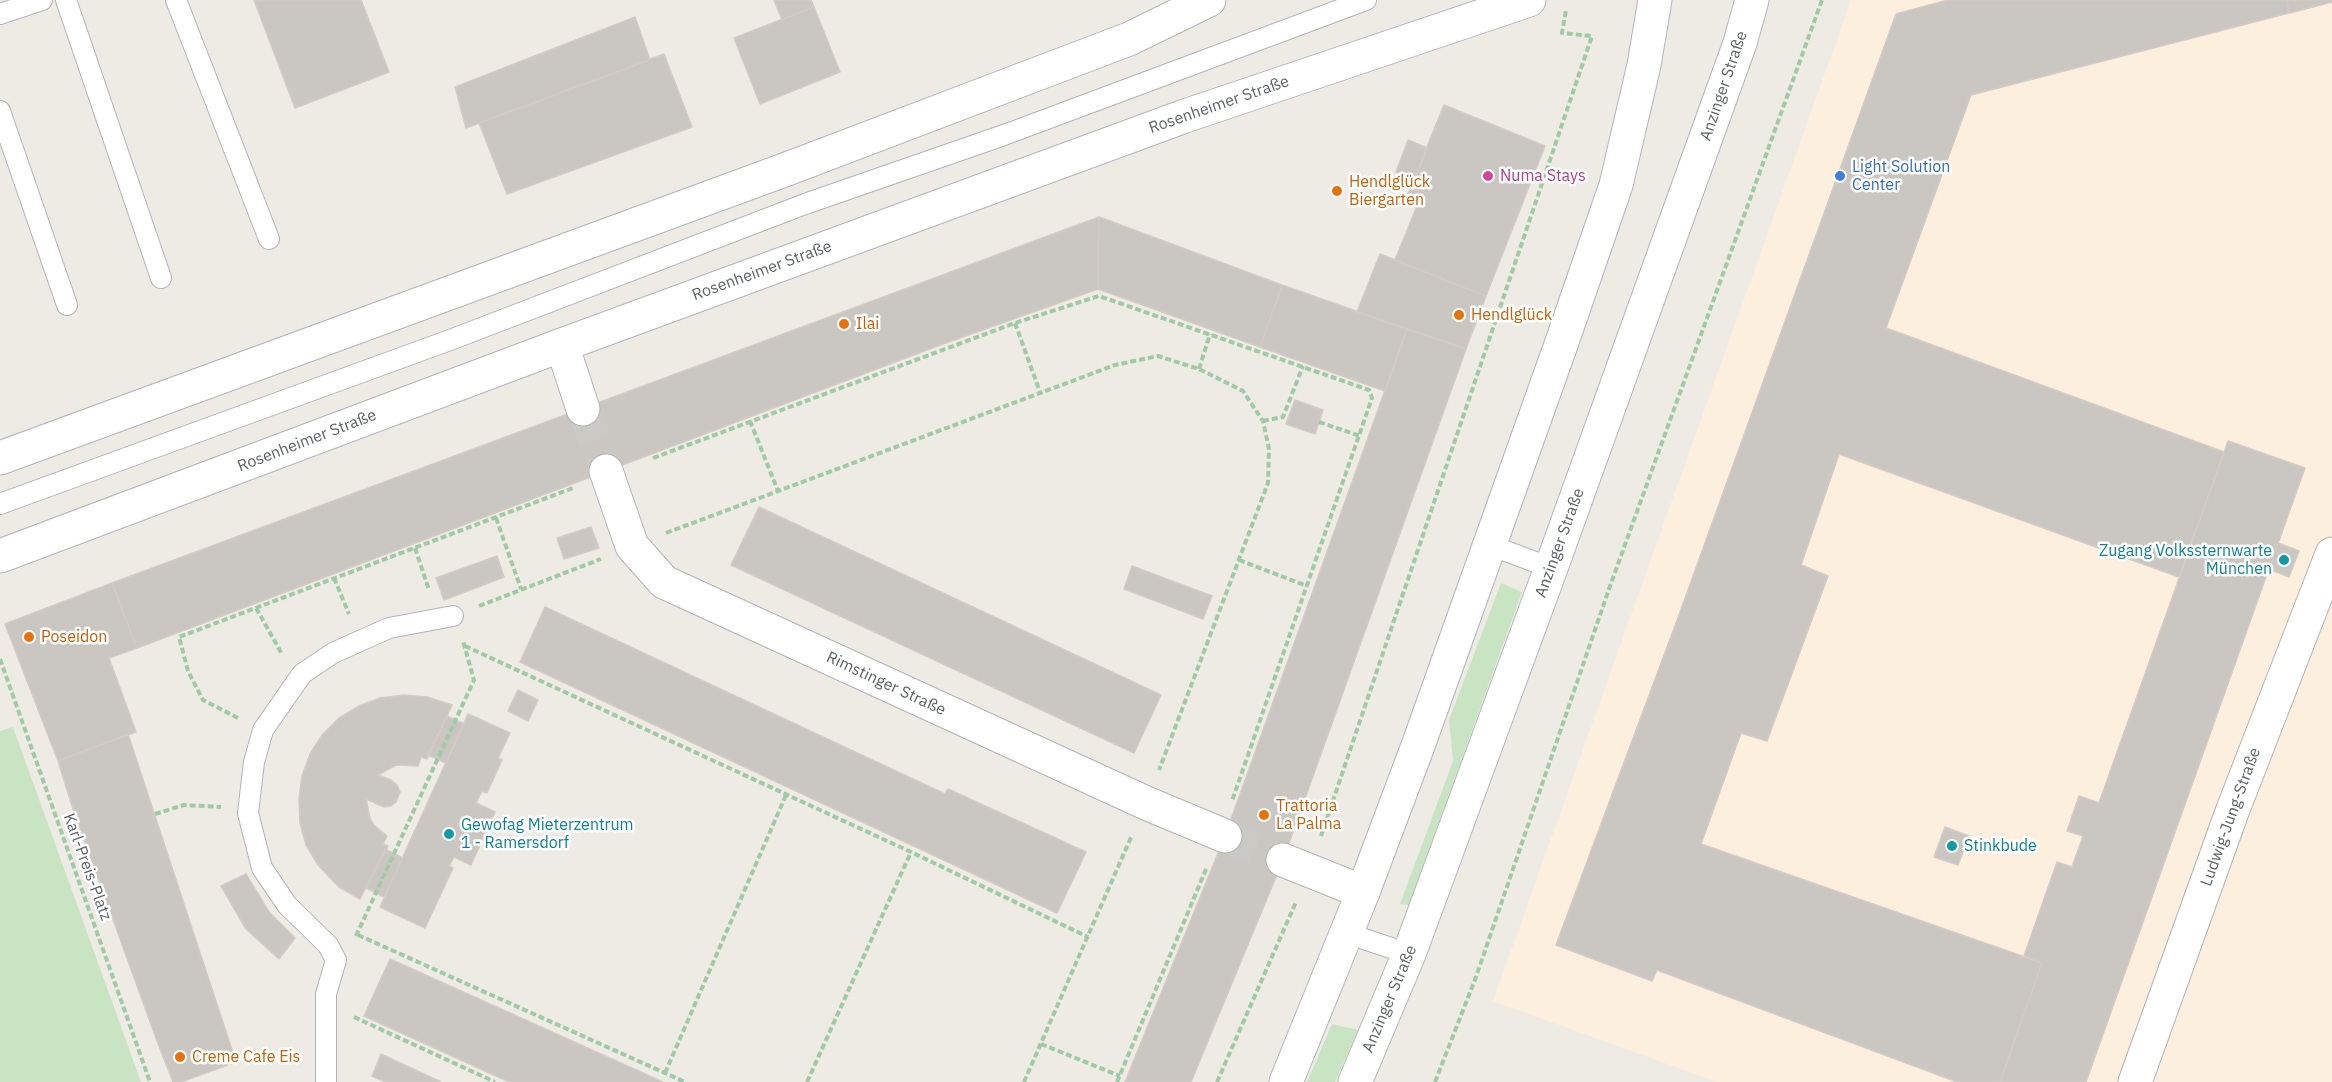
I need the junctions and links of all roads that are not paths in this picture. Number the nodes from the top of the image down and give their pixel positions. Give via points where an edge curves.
1 (42, 0) edge
2 (66, 0) edge
3 (177, 0) edge
4 (1209, 0) edge
5 (1366, 0) edge
6 (1529, 0) edge
7 (1654, 0) edge
8 (1752, 0) edge
9 (0, 14) edge
10 (0, 111) edge
11 (269, 239) dead end
12 (161, 278) dead end
13 (67, 305) dead end
14 (561, 345) junction
15 (583, 409) tunnel mouth
16 (0, 458) edge
17 (606, 471) tunnel mouth
18 (0, 504) edge
19 (1490, 545) junction
20 (2332, 554) edge
21 (0, 556) edge
22 (1551, 568) junction
23 (445, 617) road end
24 (1223, 835) tunnel mouth
25 (1296, 866) tunnel mouth
26 (1363, 892) junction
27 (1346, 933) junction
28 (1409, 954) junction
29 (326, 1082) edge
30 (1286, 1082) edge
31 (1355, 1082) edge
32 (2135, 1082) edge

1 - 9 lane
2 - 12 lane
3 - 11 lane
4 - 16 main road via 1129,39 808,161
5 - 18 lane
6 - 14 main road, Rosenheimer Straße via 1185,116
7 - 19 main road via 1644,64 1616,185
8 - 22 main road, Anzinger Straße via 1740,43
10 - 13 lane
14 - 15 main road
14 - 21 main road, Rosenheimer Straße
17 - 24 main road, Rimstinger Straße via 632,546 664,582
19 - 22 lane
19 - 26 main road
20 - 32 main road, Ludwig-Jung-Straße via 2232,812
22 - 28 main road, Anzinger Straße
23 - 29 lane via 389,628 333,653 302,674 263,729 254,762 248,813 262,868 287,905 328,945 336,960 326,994
25 - 26 main road
26 - 27 main road
27 - 28 lane
27 - 30 main road
28 - 31 main road, Anzinger Straße

